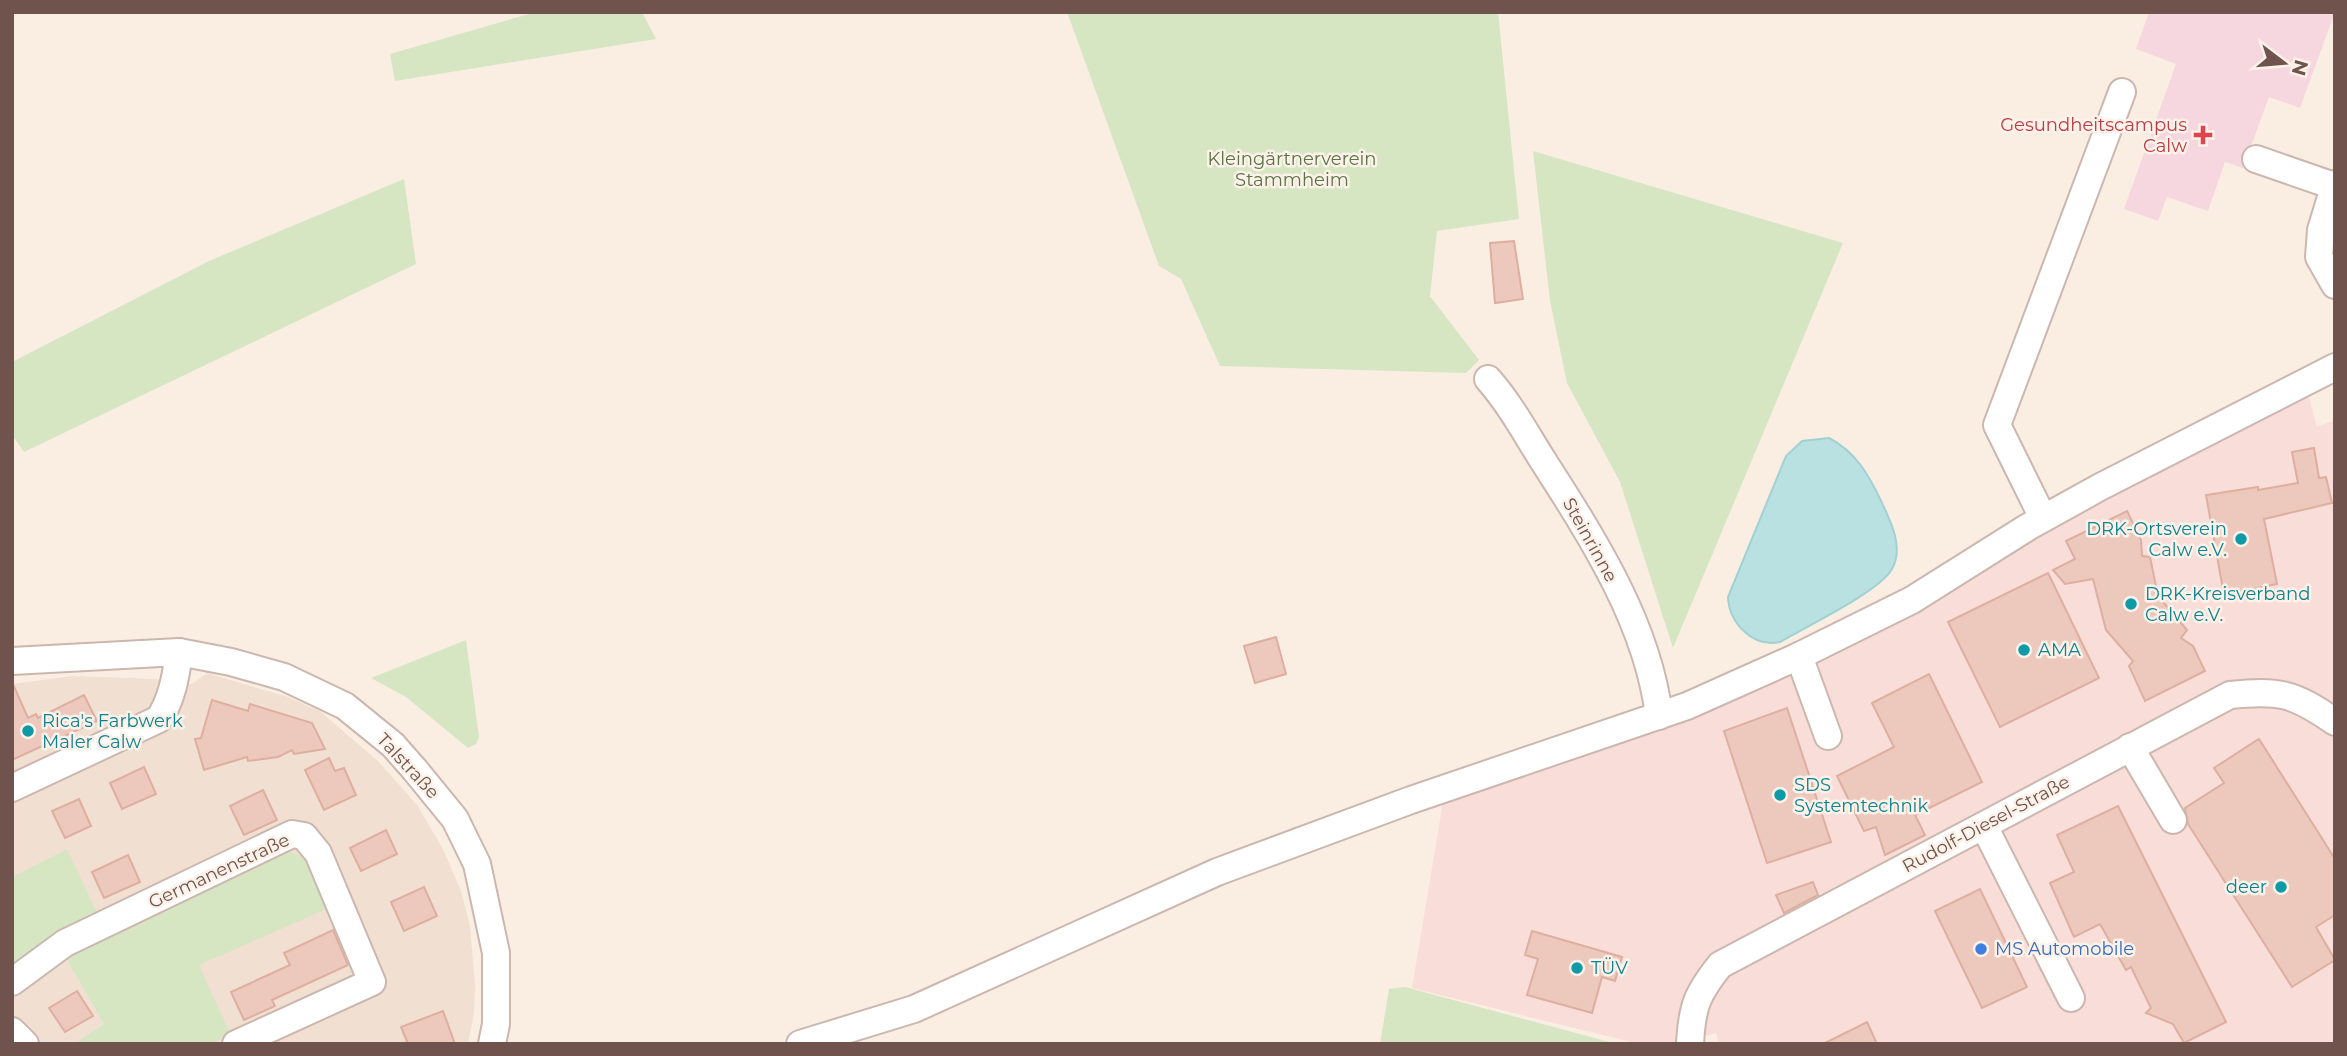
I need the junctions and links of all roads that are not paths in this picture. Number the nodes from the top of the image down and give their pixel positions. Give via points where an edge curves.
1 (2122, 92) dead end
2 (2256, 159) dead end
3 (2334, 185) edge
4 (2335, 285) edge
5 (2335, 367) edge
6 (1489, 379) dead end
7 (2043, 518) junction
8 (178, 652) junction
9 (1798, 656) junction
10 (12, 661) edge
11 (1659, 716) junction
12 (2335, 722) edge
13 (1828, 736) dead end
14 (2130, 747) junction
15 (12, 788) edge
16 (2173, 820) dead end
17 (1983, 825) junction
18 (12, 982) edge
19 (2071, 998) dead end
20 (12, 1031) edge
21 (25, 1044) edge
22 (236, 1044) edge
23 (492, 1044) edge
24 (800, 1044) edge
25 (1690, 1044) edge

1 - 7 street via 1997,425
2 - 3 street
3 - 4 street via 2321,230 2319,257
5 - 7 street
6 - 11 street, Steinrinne via 1505,397 1586,527 1630,614 1656,691
7 - 9 street via 1912,600
8 - 10 street, Talstraße
8 - 15 street via 176,678 159,719
8 - 23 street, Talstraße via 284,677 345,706 393,745 455,819 477,864 496,953
9 - 11 street
9 - 13 street
11 - 24 street via 1217,872 914,1009
12 - 14 street, Rudolf-Diesel-Straße via 2298,698 2279,693 2230,695
14 - 16 street
14 - 17 street, Rudolf-Diesel-Straße
17 - 19 street
17 - 25 street, Rudolf-Diesel-Straße via 1720,965 1699,992 1691,1013
18 - 22 street, Germanenstraße via 65,943 292,834 304,836 318,853 372,982
20 - 21 street

